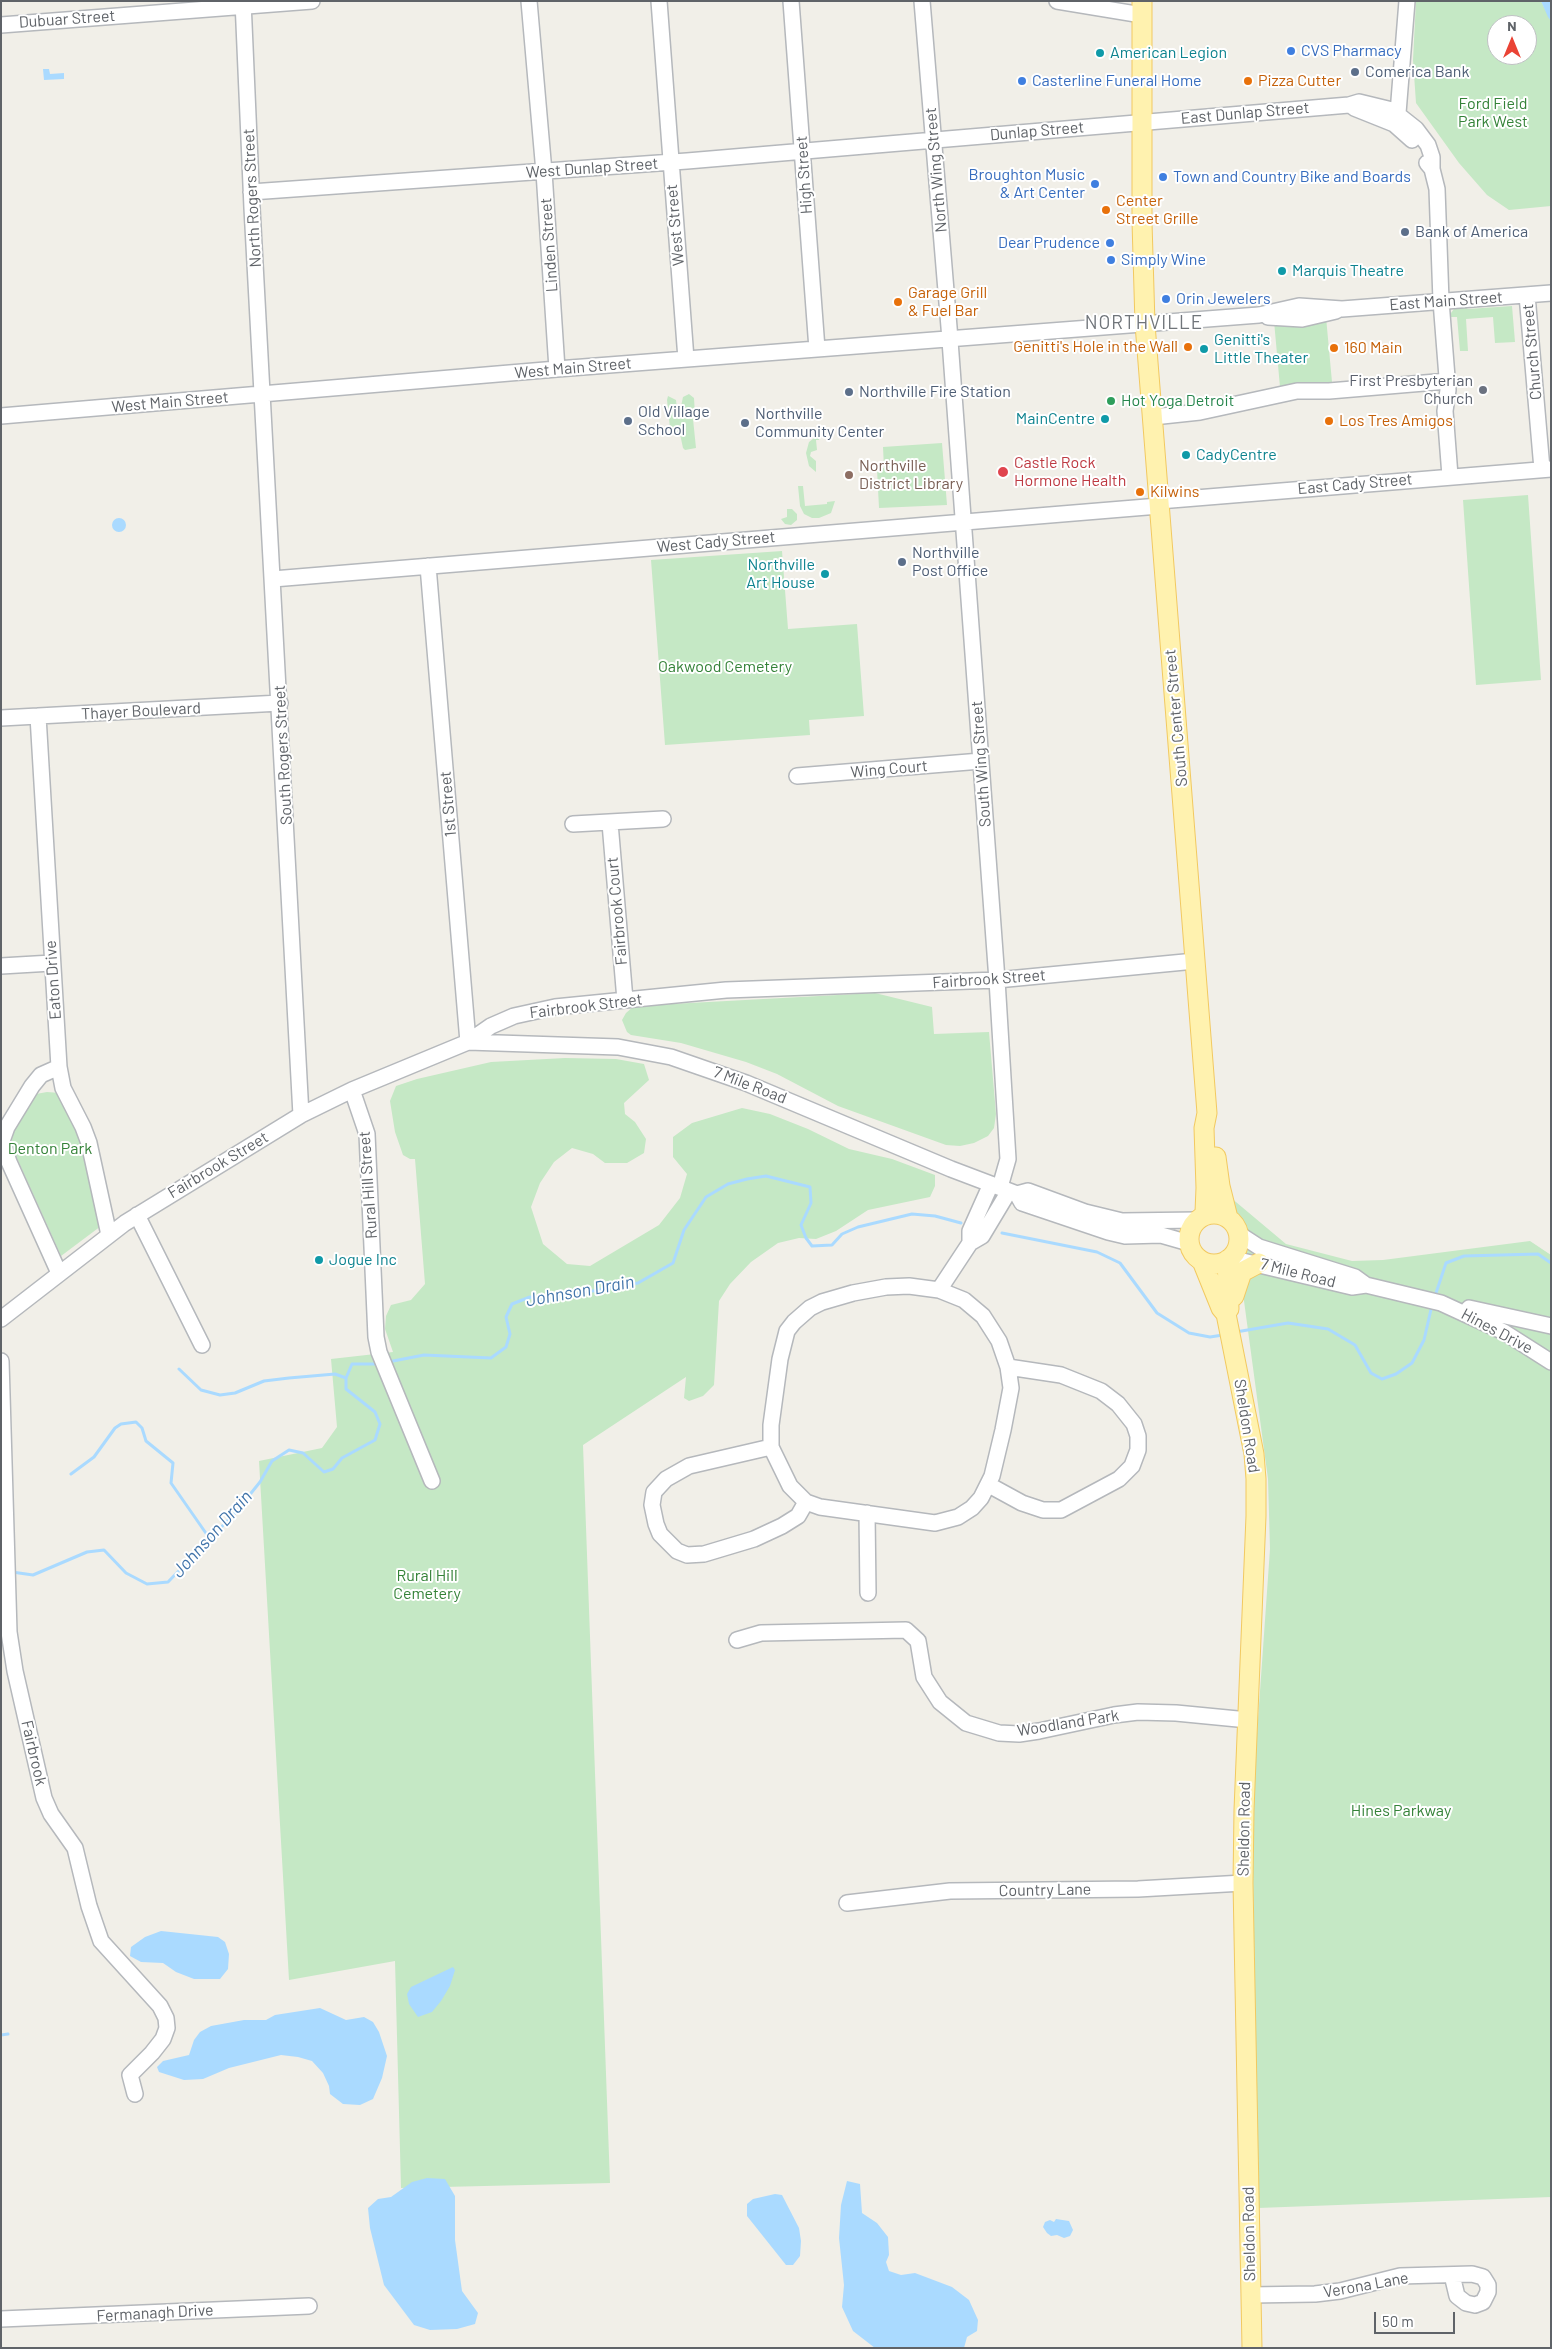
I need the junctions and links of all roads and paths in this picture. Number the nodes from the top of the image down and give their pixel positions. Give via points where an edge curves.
1 (312, 1) edge
2 (529, 1) edge
3 (659, 1) edge
4 (792, 1) edge
5 (922, 1) edge
6 (1057, 1) edge
7 (1407, 1) edge
8 (243, 4) edge
9 (1142, 8) edge
10 (1, 25) edge
11 (1395, 118) junction
12 (1142, 122) junction
13 (933, 141) junction
14 (802, 151) junction
15 (671, 162) junction
16 (544, 172) junction
17 (251, 192) junction
18 (1551, 294) edge
19 (1527, 295) junction
20 (1441, 301) junction
21 (1145, 324) junction
22 (950, 339) junction
23 (817, 349) junction
24 (686, 359) junction
25 (556, 369) junction
26 (1448, 381) junction
27 (262, 395) junction
28 (1, 416) edge
29 (1152, 417) junction
30 (1546, 469) edge
31 (1450, 476) junction
32 (1159, 503) junction
33 (962, 521) junction
34 (428, 566) junction
35 (273, 579) junction
36 (280, 703) junction
37 (38, 716) junction
38 (1, 718) edge
39 (981, 761) junction
40 (797, 776) dead end
41 (663, 819) dead end
42 (610, 823) junction
43 (573, 824) dead end
44 (1195, 961) junction
45 (52, 963) junction
46 (1, 966) edge
47 (997, 980) junction
48 (625, 1000) junction
49 (468, 1042) junction
50 (59, 1067) junction
51 (352, 1090) junction
52 (1207, 1113) junction
53 (301, 1115) junction
54 (2, 1141) edge
55 (1004, 1189) junction
56 (137, 1215) junction
57 (1200, 1218) junction
58 (1228, 1218) junction
59 (1239, 1234) junction
60 (109, 1235) junction
61 (1189, 1243) junction
62 (1229, 1259) junction
63 (1202, 1261) junction
64 (1259, 1264) junction
65 (59, 1273) junction
66 (1366, 1285) junction
67 (939, 1290) junction
68 (1443, 1304) junction
69 (1, 1319) edge
70 (1228, 1320) junction
71 (1551, 1326) edge
72 (202, 1345) dead end
73 (1547, 1354) edge
74 (1, 1361) edge
75 (1008, 1367) junction
76 (771, 1447) junction
77 (432, 1480) dead end
78 (989, 1485) junction
79 (806, 1502) junction
80 (867, 1514) junction
81 (868, 1593) dead end
82 (737, 1640) dead end
83 (1248, 1720) junction
84 (1243, 1884) junction
85 (847, 1904) dead end
86 (135, 2094) dead end
87 (1452, 2275) dead end
88 (1250, 2295) junction
89 (309, 2306) dead end
90 (1, 2319) edge
91 (1252, 2348) edge

1 - 8 street, Dubuar Street
2 - 16 street, Linden Street
3 - 15 street, West Street
4 - 14 street, High Street
5 - 13 street, North Wing Street
6 - 9 street
7 - 11 street
8 - 10 street, Dubuar Street
8 - 17 street, North Rogers Street
9 - 12 main road, South Center Street
11 - 12 street, East Dunlap Street via 1374,104 1359,102
11 - 20 street via 1422,136 1432,157 1437,189
12 - 13 street, Dunlap Street
12 - 21 main road, South Center Street
13 - 14 street, West Dunlap Street
13 - 22 street, North Wing Street
14 - 15 street, West Dunlap Street
14 - 23 street, High Street
15 - 16 street, West Dunlap Street
15 - 24 street, West Street
16 - 17 street, West Dunlap Street
16 - 25 street, Linden Street
17 - 27 street, North Rogers Street
18 - 19 street, East Main Street
19 - 20 street, East Main Street
19 - 30 street, Church Street
20 - 21 street, East Main Street via 1342,309 1302,319 1259,316
20 - 26 street
21 - 22 street, West Main Street
21 - 29 main road, South Center Street
22 - 23 street, West Main Street
22 - 33 street, South Wing Street
23 - 24 street, West Main Street
24 - 25 street, West Main Street
25 - 27 street, West Main Street
26 - 29 street via 1329,392 1297,391 1200,412
26 - 31 street via 1445,411
27 - 28 street, West Main Street
27 - 35 street, South Rogers Street
29 - 32 main road, South Center Street
30 - 31 street, East Cady Street
31 - 32 street, East Cady Street
32 - 33 street, West Cady Street
32 - 44 main road, South Center Street
33 - 34 street, West Cady Street
33 - 39 street, South Wing Street
34 - 35 street, West Cady Street
34 - 49 street, 1st Street
35 - 36 street, South Rogers Street
36 - 37 street, Thayer Boulevard
36 - 53 street, South Rogers Street
37 - 38 street, Thayer Boulevard
37 - 45 street, Eaton Drive
39 - 40 street, Wing Court
39 - 47 street, South Wing Street
41 - 42 street
42 - 43 street
42 - 48 street, Fairbrook Court
44 - 47 street, Fairbrook Street
44 - 52 main road, South Center Street
45 - 46 street
45 - 50 street, Eaton Drive
47 - 48 street, Fairbrook Street via 726,990
47 - 55 street, South Wing Street via 1008,1159
48 - 49 street, Fairbrook Street via 534,1010 499,1022
49 - 51 street, Fairbrook Street
49 - 55 street, 7 Mile Road via 618,1047 671,1057 746,1083
50 - 54 street via 41,1075 32,1086
50 - 60 street, Eaton Drive via 63,1088 89,1143
51 - 53 street, Fairbrook Street
51 - 77 street, Rural Hill Street via 367,1134 379,1352
52 - 57 main road, South Center Street via 1204,1128 1205,1212
52 - 58 main road, South Center Street via 1214,1125 1218,1174
53 - 56 street, Fairbrook Street
54 - 65 street
55 - 57 street, 7 Mile Road via 1028,1191 1085,1212 1122,1221
55 - 61 street, 7 Mile Road via 1022,1204 1108,1232 1125,1236 1166,1236
55 - 67 street, South Wing Street via 970,1231 970,1243
56 - 60 street, Fairbrook Street
56 - 72 street
57 - 58 main road via 1216,1214
57 - 61 main road via 1190,1230
58 - 59 main road
59 - 62 main road via 1238,1247
59 - 66 street, 7 Mile Road via 1259,1247 1355,1277
60 - 65 street, Fairbrook Street
61 - 63 main road
62 - 63 main road via 1212,1264
62 - 64 street, 7 Mile Road
62 - 70 main road, Sheldon Road
63 - 70 main road, Sheldon Road
64 - 66 street, 7 Mile Road via 1352,1286
64 - 70 main road via 1242,1272
65 - 69 street, Fairbrook Street
66 - 68 street, 7 Mile Road
67 - 75 street via 964,1300 983,1316 999,1341
67 - 76 street via 909,1286 867,1289 822,1302 800,1315 787,1331 781,1346
68 - 71 street
68 - 73 street, Hines Drive
70 - 83 main road, Sheldon Road via 1256,1479
74 - 86 street, Fairbrook via 9,1632 47,1806 75,1848 101,1941 160,2006 166,2018 163,2040 130,2075
75 - 78 street via 1009,1396
75 - 78 street via 1061,1376 1101,1391 1118,1404 1134,1424 1138,1450 1132,1466 1119,1479 1061,1510 1043,1510 1022,1503
76 - 79 street via 790,1486
76 - 79 street via 689,1466 666,1479 654,1492 652,1505 660,1534 677,1551 686,1555 704,1554 754,1539 782,1526 798,1516
78 - 80 street via 972,1508 945,1522 927,1523
79 - 80 street
80 - 81 street
82 - 83 street, Woodland Park via 761,1633 906,1630 918,1641 924,1677 940,1702 966,1723 999,1732 1039,1731 1138,1712
83 - 84 main road, Sheldon Road
84 - 85 street, Country Lane via 950,1891
84 - 88 main road, Sheldon Road
87 - 88 street, Verona Lane via 1400,2276 1315,2294
88 - 91 main road, Sheldon Road
89 - 90 street, Fermanagh Drive

